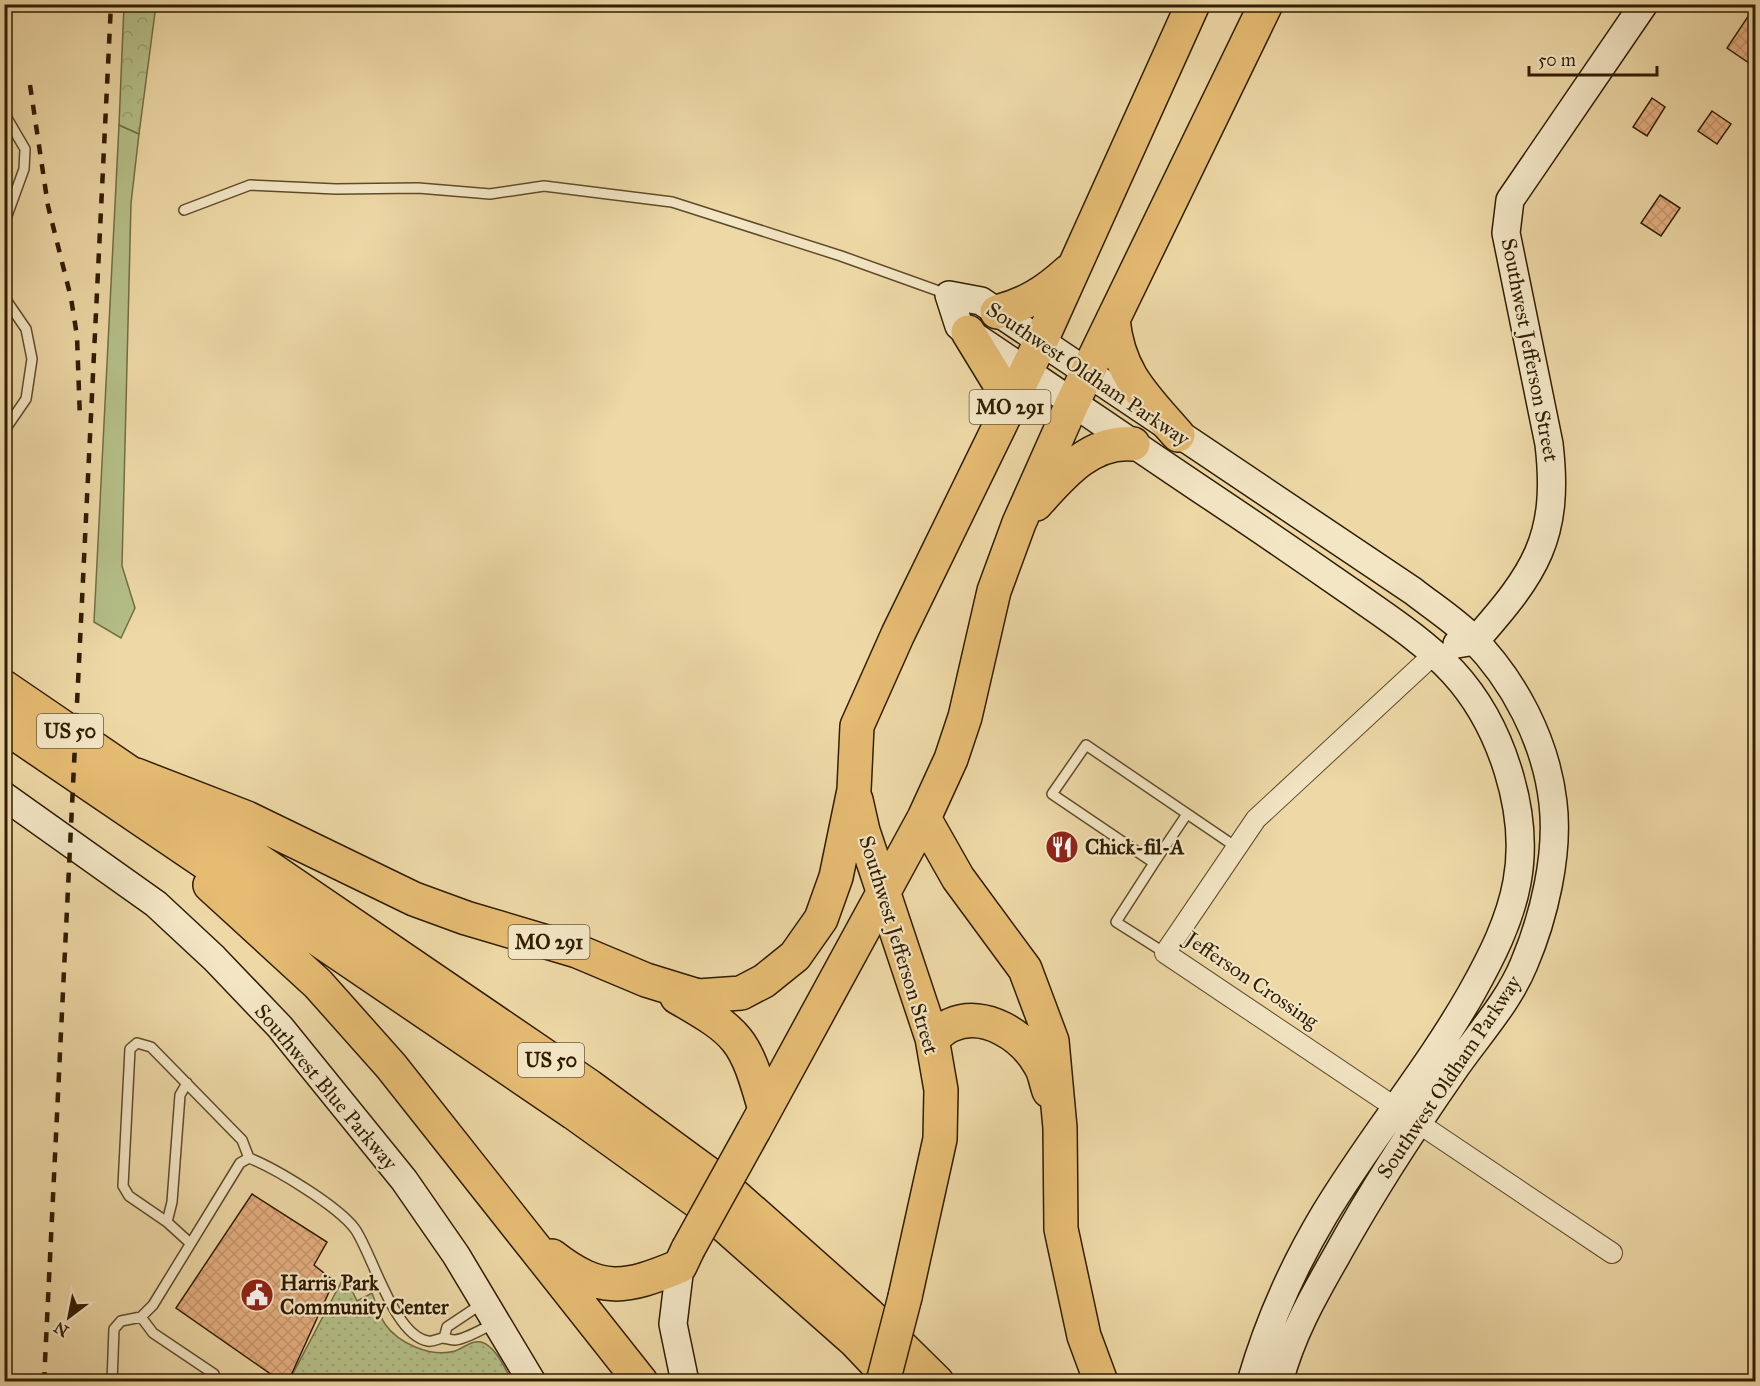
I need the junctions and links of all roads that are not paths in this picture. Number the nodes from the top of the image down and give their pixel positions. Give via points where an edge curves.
1 (1193, 4) edge
2 (1266, 4) edge
3 (1644, 4) edge
4 (4, 113) edge
5 (184, 210) dead end
6 (4, 224) edge
7 (1074, 266) junction
8 (949, 295) junction
9 (4, 297) edge
10 (997, 312) junction
11 (1113, 319) junction
12 (968, 332) junction
13 (1040, 343) junction
14 (1026, 373) junction
15 (1087, 374) junction
16 (1012, 404) junction
17 (1072, 404) junction
18 (4, 432) edge
19 (1178, 435) junction
20 (1133, 444) junction
21 (1019, 523) junction
22 (1388, 618) junction
23 (1475, 641) junction
24 (1433, 655) junction
25 (4, 687) edge
26 (1531, 724) junction
27 (4, 726) edge
28 (136, 775) junction
29 (854, 790) junction
30 (4, 796) edge
31 (125, 806) junction
32 (1187, 814) junction
33 (924, 818) junction
34 (1236, 848) junction
35 (1154, 863) junction
36 (885, 891) junction
37 (1165, 953) junction
38 (645, 980) junction
39 (932, 1038) junction
40 (188, 1083) junction
41 (1407, 1114) junction
42 (759, 1120) junction
43 (1060, 1128) junction
44 (249, 1158) junction
45 (167, 1222) junction
46 (529, 1239) junction
47 (190, 1244) junction
48 (1612, 1253) dead end
49 (684, 1257) junction
50 (491, 1312) junction
51 (141, 1317) junction
52 (444, 1338) junction
53 (1274, 1352) junction
54 (112, 1382) edge
55 (217, 1382) edge
56 (532, 1382) edge
57 (641, 1382) edge
58 (685, 1382) edge
59 (883, 1382) edge
60 (894, 1382) edge
61 (937, 1382) edge
62 (1101, 1382) edge
63 (1251, 1382) edge
64 (1279, 1382) edge

1 - 7 highway, MO 291
2 - 11 highway, MO 291
3 - 23 street, Southwest Jefferson Street via 1510,200 1506,233 1549,444 1552,512 1533,568
4 - 6 lane via 25,149 24,169
5 - 8 lane via 250,185 418,188 490,194 544,186 672,202
7 - 10 highway via 1044,293 1022,306
7 - 13 highway, MO 291
8 - 10 street, Southwest Oldham Parkway via 981,301
8 - 12 street, Southwest Oldham Parkway via 959,326
9 - 18 lane via 26,329 32,359 26,399
10 - 13 street, Southwest Oldham Parkway
11 - 15 highway, MO 291
11 - 19 highway via 1118,354 1128,374
12 - 14 street, Southwest Oldham Parkway
12 - 16 highway
13 - 14 highway, MO 291
13 - 15 street, Southwest Oldham Parkway
14 - 16 highway, MO 291
14 - 17 street, Southwest Oldham Parkway
15 - 17 highway, MO 291
15 - 19 street, Southwest Oldham Parkway
16 - 29 highway, MO 291 via 857,726
17 - 20 street, Southwest Oldham Parkway
17 - 21 highway, MO 291
19 - 23 street, Southwest Oldham Parkway via 1413,591
20 - 21 highway via 1112,444 1086,456
20 - 22 street, Southwest Oldham Parkway
21 - 33 highway, MO 291 via 994,591 965,717
22 - 23 street via 1447,643
22 - 24 street, Southwest Oldham Parkway
23 - 26 street, Southwest Oldham Parkway via 1503,674
24 - 26 street via 1446,654 1470,666
24 - 34 street, Jefferson Crossing via 1256,819
24 - 41 street, Southwest Oldham Parkway via 1453,672 1473,699 1501,754 1518,817 1520,851 1517,880 1498,940
25 - 28 highway, US 50
26 - 41 street, Southwest Oldham Parkway via 1553,802 1553,842 1538,923 1524,965 1506,998
27 - 31 highway, US 50
28 - 38 highway, MO 291 via 247,818 414,899 577,951
28 - 61 highway, US 50 via 588,1086 717,1180 868,1314
29 - 36 highway, Southwest Jefferson Street via 863,831
29 - 38 highway, MO 291 via 836,877 821,919 795,956 764,981 741,993 698,996
30 - 50 street, Southwest Blue Parkway via 156,904 280,1027 404,1180
31 - 46 highway via 318,984 391,1066
31 - 60 highway, US 50 via 698,1202 855,1341
32 - 34 lane
32 - 35 lane
32 - 35 lane via 1086,745 1052,794
33 - 36 highway, MO 291
33 - 43 highway via 958,878 1030,980 1052,1041
34 - 37 street, Jefferson Crossing
35 - 37 lane via 1116,922
36 - 39 highway, Southwest Jefferson Street
36 - 42 highway, MO 291
37 - 41 street, Jefferson Crossing
38 - 42 highway, MO 291 via 719,1021 739,1040 748,1055
39 - 43 highway via 951,1025 966,1021 1006,1030 1022,1042 1041,1067
39 - 59 highway, Southwest Jefferson Street, bridge via 941,1090 940,1139
40 - 44 lane via 242,1140
40 - 45 lane via 180,1095
40 - 45 lane via 151,1047 137,1043 130,1049 123,1186 129,1196
41 - 48 street, Jefferson Crossing
41 - 53 street, Southwest Oldham Parkway via 1383,1174 1303,1316
42 - 49 highway, MO 291, bridge
43 - 62 highway via 1061,1228 1084,1336
44 - 47 lane via 240,1163
44 - 52 lane via 336,1211 355,1229 401,1320 428,1341
45 - 47 lane
46 - 49 highway via 590,1281 619,1285 635,1283
46 - 57 highway
47 - 51 lane via 153,1305
49 - 58 street via 673,1324
50 - 52 lane via 457,1340
50 - 52 lane via 447,1327
50 - 56 street, Southwest Blue Parkway
51 - 54 lane via 121,1321 114,1329
51 - 55 lane via 153,1333 214,1374
53 - 63 street, Southwest Oldham Parkway
53 - 64 street, Southwest Oldham Parkway

